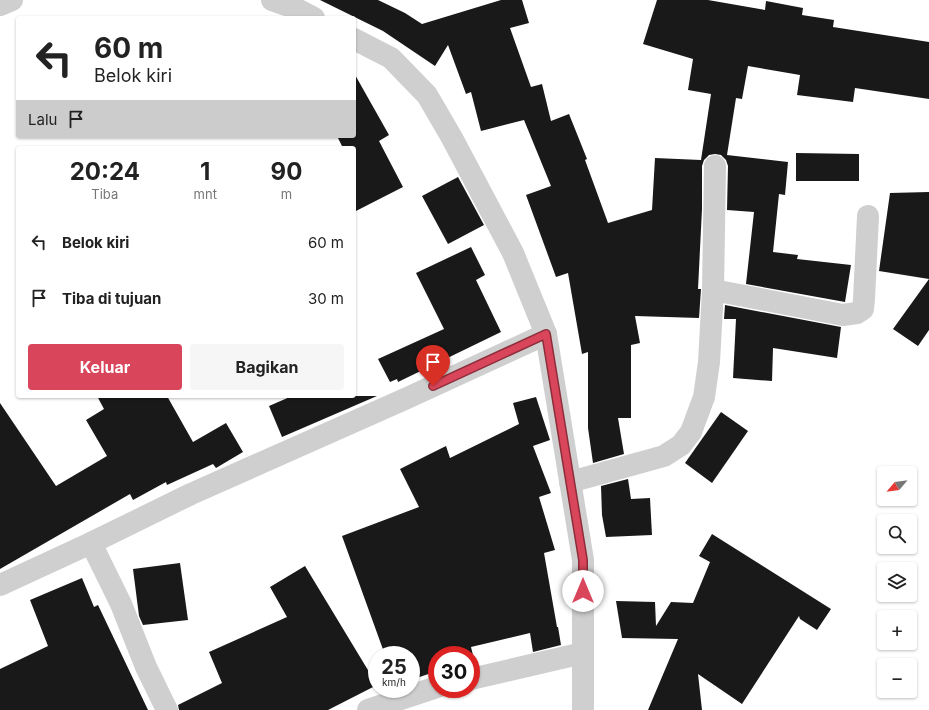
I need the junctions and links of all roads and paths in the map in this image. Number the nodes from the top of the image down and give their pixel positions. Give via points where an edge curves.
1 (12, 0) edge
2 (272, 0) edge
3 (0, 5) edge
4 (310, 16) edge
5 (356, 40) edge
6 (715, 166) dead end
7 (868, 216) dead end
8 (713, 290) junction
9 (546, 334) junction
10 (570, 482) junction
11 (91, 543) junction
12 (0, 585) edge
13 (583, 653) junction
14 (480, 677) edge
15 (428, 690) edge
16 (167, 710) edge
17 (368, 710) edge
18 (583, 710) edge

1 - 3 street
2 - 4 street
5 - 9 street via 391,58 427,95 513,253
6 - 8 street
7 - 8 street via 863,309 857,313 843,316
8 - 10 street via 709,362 704,397 690,432 681,445 664,456
9 - 10 street
9 - 11 street via 191,494
10 - 13 street via 583,560
11 - 12 street
11 - 16 street via 121,604
13 - 14 street
13 - 18 street
15 - 17 street

